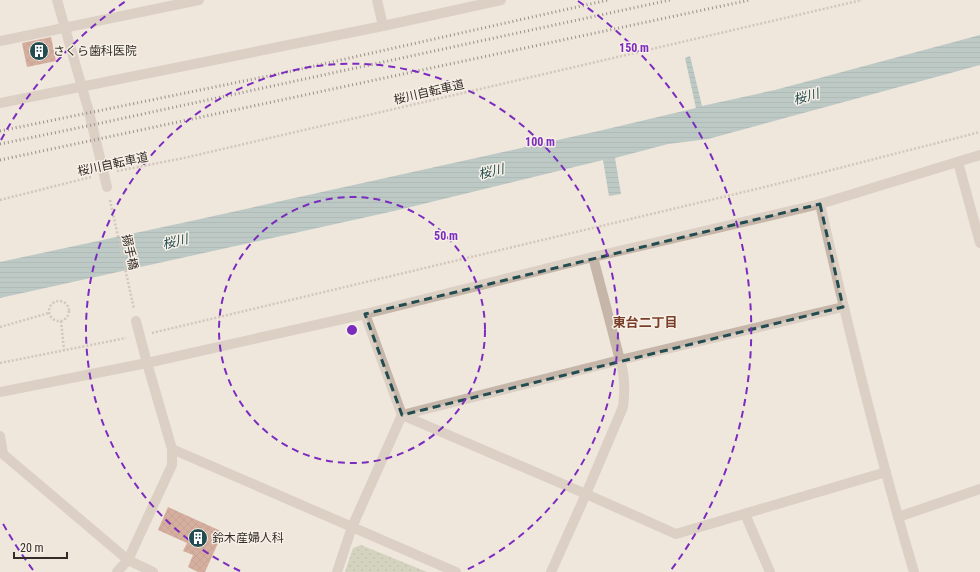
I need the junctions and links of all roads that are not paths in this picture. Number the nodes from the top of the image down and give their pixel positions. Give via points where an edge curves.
1 (57, 0) edge
2 (199, 0) edge
3 (377, 0) edge
4 (501, 0) edge
5 (383, 26) junction
6 (65, 27) junction
7 (0, 40) edge
8 (82, 87) junction
9 (0, 103) edge
10 (980, 155) edge
11 (958, 162) junction
12 (107, 187) road end
13 (820, 204) junction
14 (980, 243) edge
15 (592, 257) junction
16 (843, 307) junction
17 (365, 314) junction
18 (136, 321) road end
19 (620, 360) junction
20 (147, 363) junction
21 (0, 392) edge
22 (402, 415) junction
23 (0, 436) edge
24 (172, 449) junction
25 (886, 472) junction
26 (980, 489) edge
27 (586, 494) junction
28 (745, 514) junction
29 (898, 517) junction
30 (352, 527) junction
31 (128, 560) junction
32 (118, 572) edge
33 (153, 572) edge
34 (337, 572) edge
35 (456, 572) edge
36 (551, 572) edge
37 (770, 572) edge
38 (914, 572) edge

1 - 6 street
2 - 6 street
3 - 5 street
4 - 5 street
5 - 8 street
6 - 7 street
6 - 8 street
8 - 9 street
8 - 12 street
10 - 11 street
11 - 13 street
11 - 14 street
13 - 15 street
13 - 16 street
15 - 17 street
15 - 19 street
16 - 19 street
16 - 25 street
17 - 20 street
17 - 22 street
18 - 20 street
19 - 22 street
19 - 27 street via 624,370 623,407
20 - 21 street
20 - 24 street
22 - 27 street
22 - 30 street
23 - 31 street via 3,454
24 - 30 street
24 - 31 street via 172,466
25 - 28 street
25 - 29 street
26 - 29 street
27 - 28 street via 676,534
27 - 36 street
28 - 37 street
29 - 38 street
30 - 34 street
30 - 35 street
31 - 32 street
31 - 33 street

